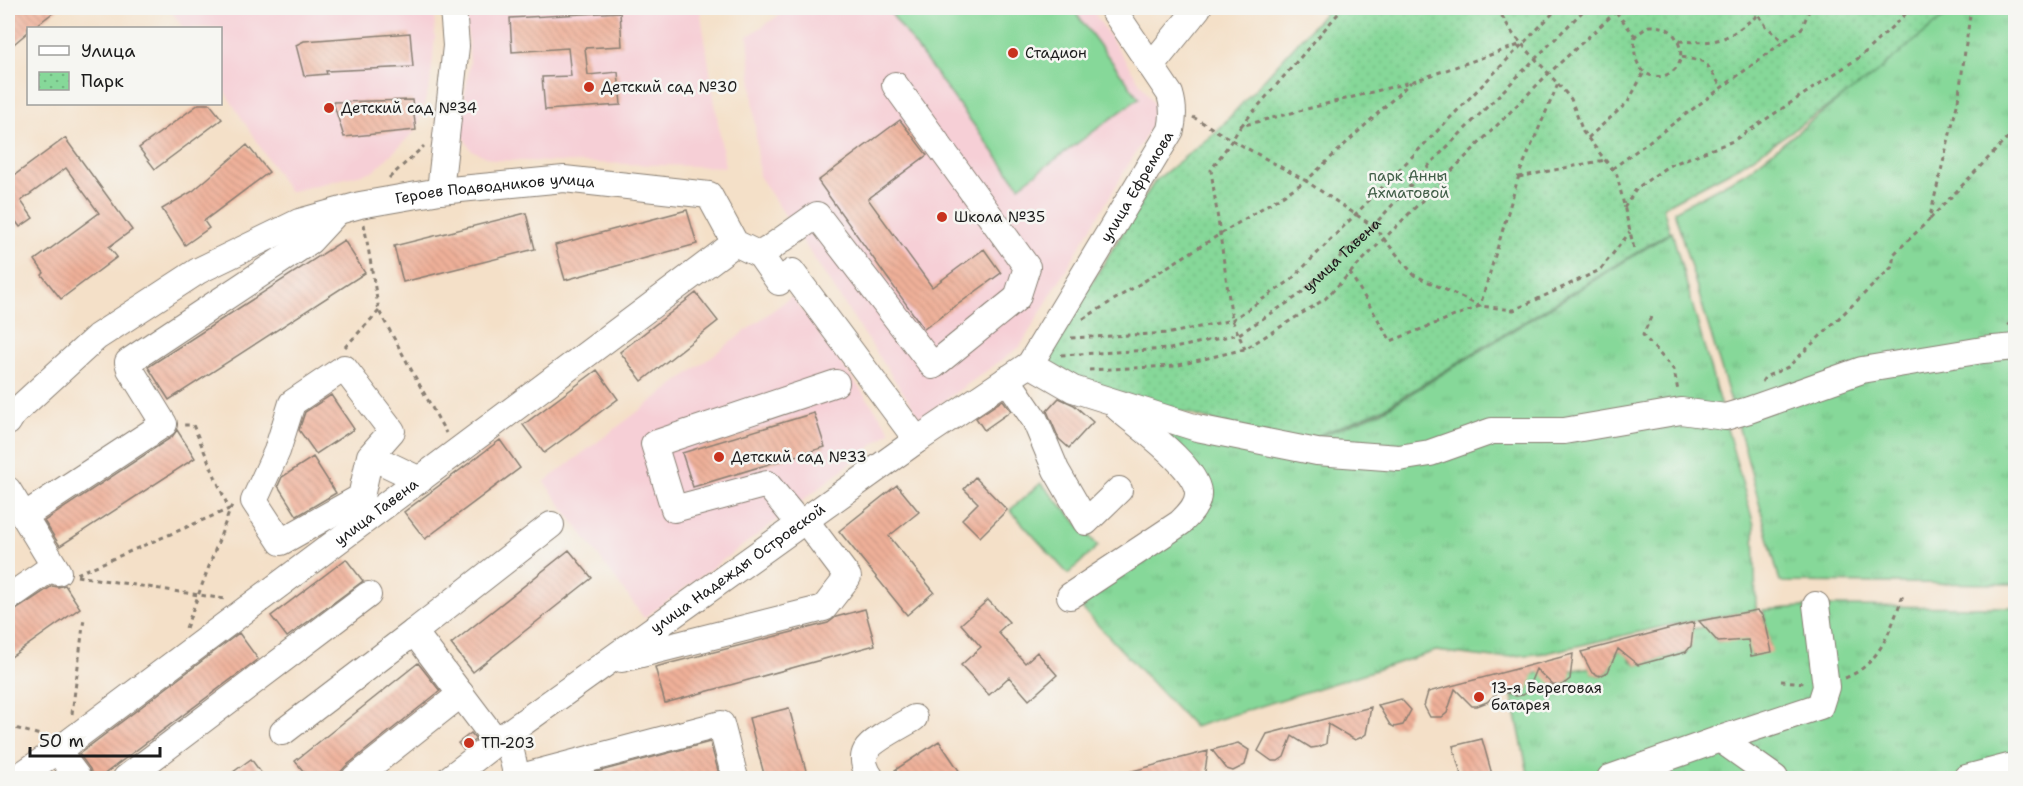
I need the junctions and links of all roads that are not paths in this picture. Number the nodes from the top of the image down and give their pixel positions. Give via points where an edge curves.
1 (453, 8) edge
2 (1112, 8) edge
3 (1185, 12) edge
4 (1151, 66) junction
5 (895, 85) dead end
6 (440, 191) junction
7 (349, 208) junction
8 (735, 243) junction
9 (760, 255) junction
10 (2016, 347) edge
11 (1033, 359) junction
12 (1007, 379) junction
13 (836, 383) dead end
14 (1108, 400) junction
15 (8, 422) edge
16 (917, 440) junction
17 (370, 456) junction
18 (420, 480) junction
19 (8, 490) edge
20 (1119, 490) dead end
21 (24, 516) junction
22 (802, 522) junction
23 (551, 525) dead end
24 (368, 595) dead end
25 (1070, 596) dead end
26 (8, 598) edge
27 (1816, 605) dead end
28 (414, 632) junction
29 (607, 663) junction
30 (461, 694) junction
31 (914, 718) dead end
32 (284, 732) dead end
33 (502, 738) junction
34 (1720, 739) junction
35 (63, 747) junction
36 (2016, 765) edge
37 (17, 778) edge
38 (78, 778) edge
39 (126, 778) edge
40 (355, 778) edge
41 (450, 778) edge
42 (517, 778) edge
43 (735, 778) edge
44 (871, 778) edge
45 (1610, 778) edge
46 (1775, 778) edge
47 (1966, 778) edge

1 - 6 street via 456,46
2 - 4 street
3 - 4 street
4 - 11 street, улица Ефремова via 1174,106 1171,130
5 - 9 street via 1028,267 1017,298 933,366 817,215
6 - 7 street, Героев Подводников улица
6 - 8 street, Героев Подводников улица via 564,179 709,195
7 - 15 street, Героев Подводников улица via 299,222 198,271 97,337
7 - 21 street via 310,241 128,362 164,424
8 - 9 street
8 - 18 street, улица Гавена
9 - 16 street via 779,282 792,272
10 - 14 street via 1862,369 1725,417 1681,411 1564,431 1492,431 1430,453 1399,458 1317,452 1208,430
11 - 12 street, улица Надежды Островской
11 - 14 street via 1073,389
12 - 16 street, улица Надежды Островской
12 - 20 street via 1035,420 1056,470 1086,522
13 - 22 street via 654,444 674,510 767,484
14 - 25 street via 1174,456 1192,475 1198,493 1193,511 1180,523
16 - 22 street, улица Надежды Островской
17 - 17 street via 392,431 344,368 292,403 277,451 254,501 281,543 361,496
17 - 18 street
18 - 35 street, улица Гавена
19 - 21 street
21 - 26 street via 56,569
22 - 29 street, улица Надежды Островской
22 - 29 street via 848,577 824,608
23 - 28 street
24 - 39 street
27 - 34 street via 1826,687 1820,705
28 - 30 street
28 - 32 street
29 - 33 street, улица Надежды Островской
30 - 33 street
30 - 40 street
31 - 44 street via 866,751 864,761
33 - 41 street, улица Надежды Островской
33 - 42 street
34 - 45 street
34 - 46 street
35 - 37 street, улица Гавена
35 - 38 street
36 - 47 street
42 - 43 street via 721,724

